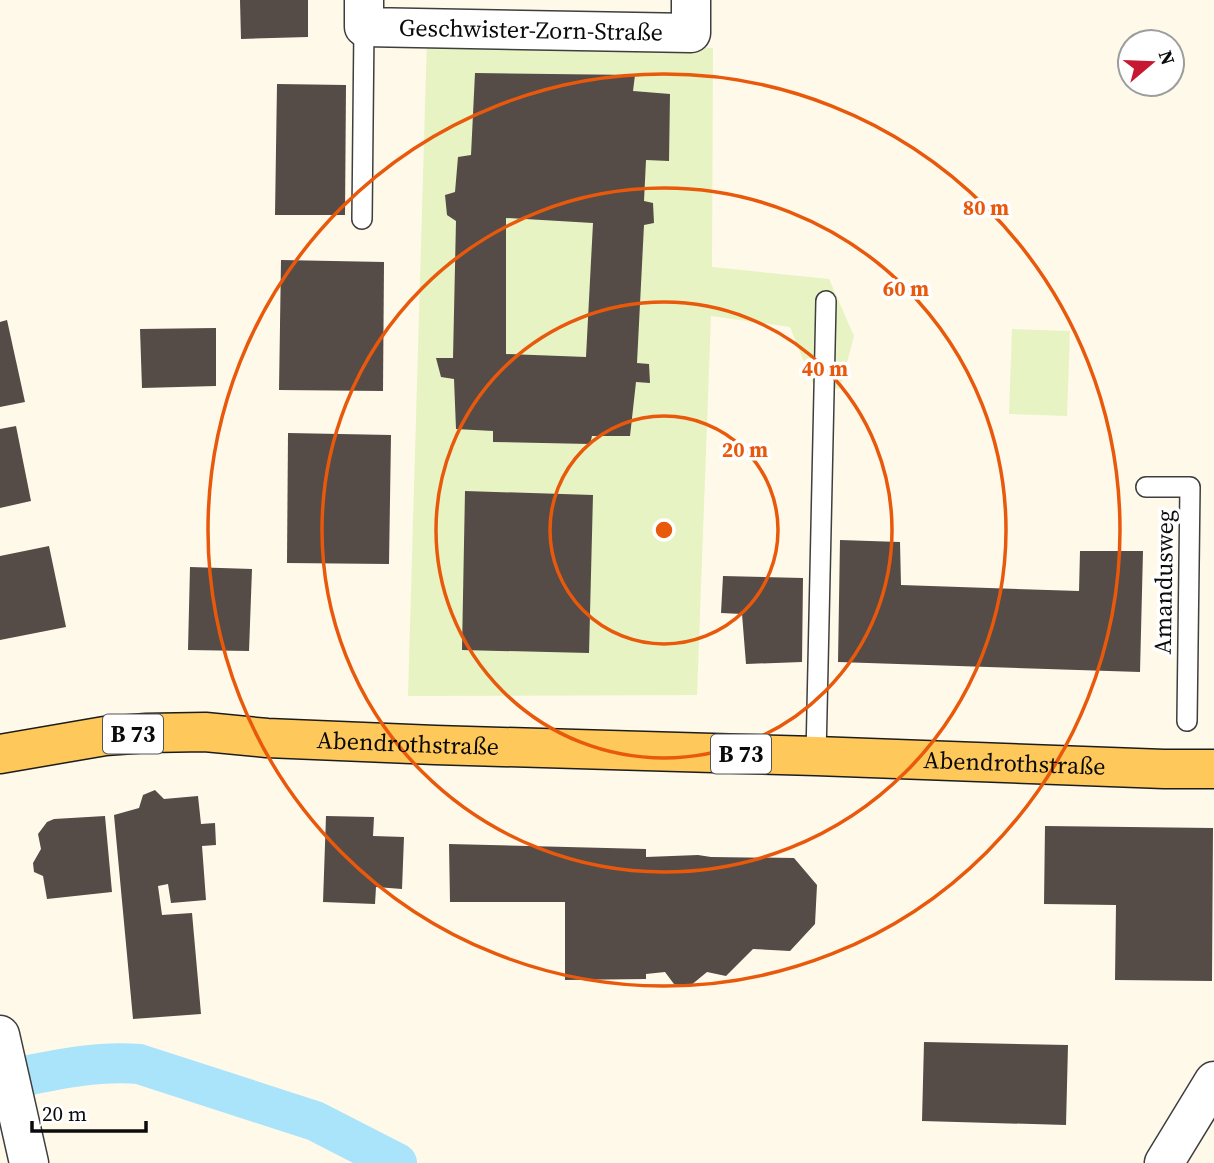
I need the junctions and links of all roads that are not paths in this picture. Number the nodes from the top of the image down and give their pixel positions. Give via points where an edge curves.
1 (691, 0) edge
2 (364, 14) edge
3 (362, 219) dead end
4 (826, 301) dead end
5 (1146, 487) dead end
6 (1187, 721) dead end
7 (0, 754) edge
8 (816, 756) junction
9 (1214, 769) edge
10 (2, 1045) edge
11 (1214, 1081) edge
12 (29, 1163) edge
13 (1164, 1163) edge

1 - 2 street, Geschwister-Zorn-Straße via 691,33
2 - 3 lane
4 - 8 lane
5 - 6 lane, Amandusweg via 1190,487
7 - 8 main road, Abendrothstraße / B 73 via 104,736 205,732 435,745
8 - 9 main road, Abendrothstraße / B 73
10 - 12 street
11 - 13 street

